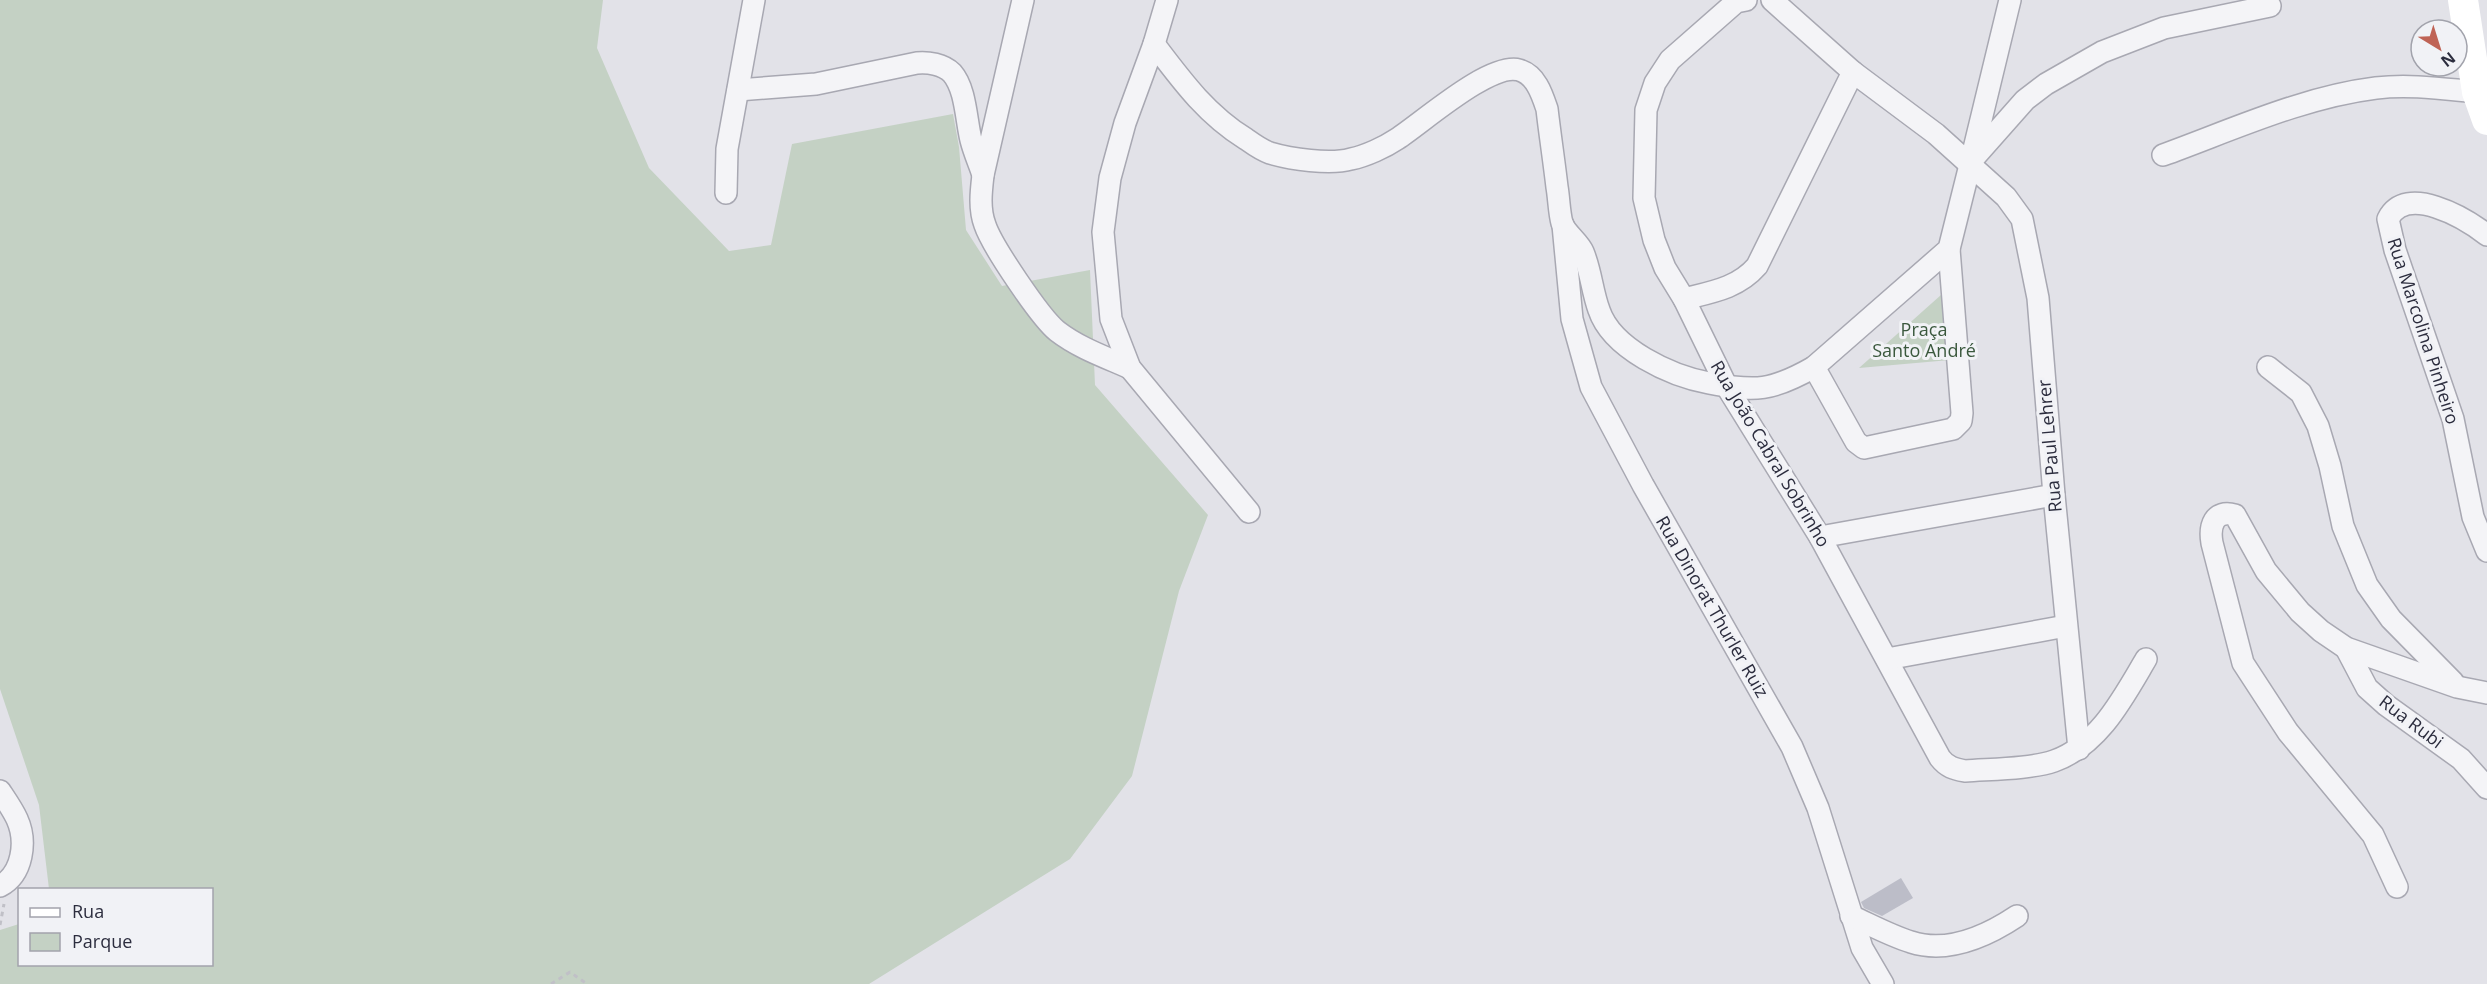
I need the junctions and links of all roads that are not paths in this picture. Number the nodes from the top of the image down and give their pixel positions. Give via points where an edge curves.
1 (754, 0) edge
2 (1023, 0) edge
3 (1167, 0) edge
4 (1746, 0) edge
5 (1772, 0) edge
6 (2010, 0) edge
7 (2463, 0) edge
8 (2270, 6) dead end
9 (1154, 44) junction
10 (1853, 72) junction
11 (738, 90) junction
12 (2477, 92) junction
13 (2487, 120) edge
14 (2163, 156) dead end
15 (1971, 163) junction
16 (983, 175) junction
17 (726, 193) dead end
18 (1563, 225) junction
19 (2487, 235) edge
20 (1948, 249) junction
21 (1684, 299) junction
22 (1814, 367) junction
23 (2268, 367) dead end
24 (1130, 368) junction
25 (1727, 387) junction
26 (2054, 495) junction
27 (1249, 512) dead end
28 (1820, 537) junction
29 (2487, 551) edge
30 (2066, 626) junction
31 (2346, 648) junction
32 (1887, 659) junction
33 (2146, 659) dead end
34 (2457, 687) junction
35 (2487, 693) edge
36 (2079, 749) junction
37 (2487, 788) edge
38 (0, 791) edge
39 (0, 886) edge
40 (2397, 887) dead end
41 (1851, 916) junction
42 (2018, 916) dead end
43 (1883, 984) edge

1 - 11 street
2 - 16 street
3 - 9 street
4 - 21 street, Rua João Cabral Sobrinho via 1736,2 1670,60 1655,83 1646,110 1644,198 1665,268
5 - 10 street
6 - 15 street
7 - 12 street
8 - 15 street via 2164,28 2102,52 2025,100
9 - 18 street, Rua Dinorat Thurler Ruiz via 1193,96 1229,128 1267,152 1307,160 1351,160 1396,140 1460,93 1497,72 1518,70 1542,92 1547,109
9 - 24 street via 1110,178 1103,232 1111,319
10 - 15 street
10 - 21 street via 1757,266 1731,286
11 - 16 street via 816,84 929,62 953,74 960,88
11 - 17 street via 727,149
12 - 13 street
12 - 14 street via 2418,86 2376,88 2315,101
15 - 20 street
15 - 26 street, Rua Paul Lehrer via 2022,219 2038,298
16 - 24 street via 980,199 985,225 1037,308 1055,330
18 - 25 street, Rua Dinorat Thurler Ruiz via 1584,254 1599,312 1625,346 1690,380
18 - 41 street, Rua Dinorat Thurler Ruiz via 1572,319 1591,387 1792,747 1818,808
19 - 29 street, Rua Marcolina Pinheiro via 2436,206 2406,203 2388,219 2453,419 2473,518
20 - 22 street, Rua Dinorat Thurler Ruiz
20 - 22 street via 1962,412 1953,429 1864,448 1856,442
21 - 25 street, Rua João Cabral Sobrinho
22 - 25 street, Rua Dinorat Thurler Ruiz via 1789,381 1761,389
23 - 34 street via 2301,393 2318,426 2343,526 2367,585 2391,619
24 - 27 street
25 - 28 street, Rua João Cabral Sobrinho
26 - 28 street
26 - 30 street, Rua Paul Lehrer
28 - 32 street, Rua João Cabral Sobrinho
30 - 32 street
30 - 36 street, Rua Paul Lehrer
31 - 34 street
31 - 37 street, Rua Rubi via 2367,688 2461,759
31 - 40 street via 2300,612 2266,571 2235,515 2217,516 2211,528 2212,543 2243,663 2288,732 2373,835
32 - 36 street, Rua João Cabral Sobrinho via 1946,765 1965,771 2052,761
33 - 36 street via 2118,705
34 - 35 street
38 - 39 street via 17,819 24,841 18,865 9,881
41 - 42 street via 1911,943 1932,946 1976,938
41 - 43 street, Rua Dinorat Thurler Ruiz via 1862,948

